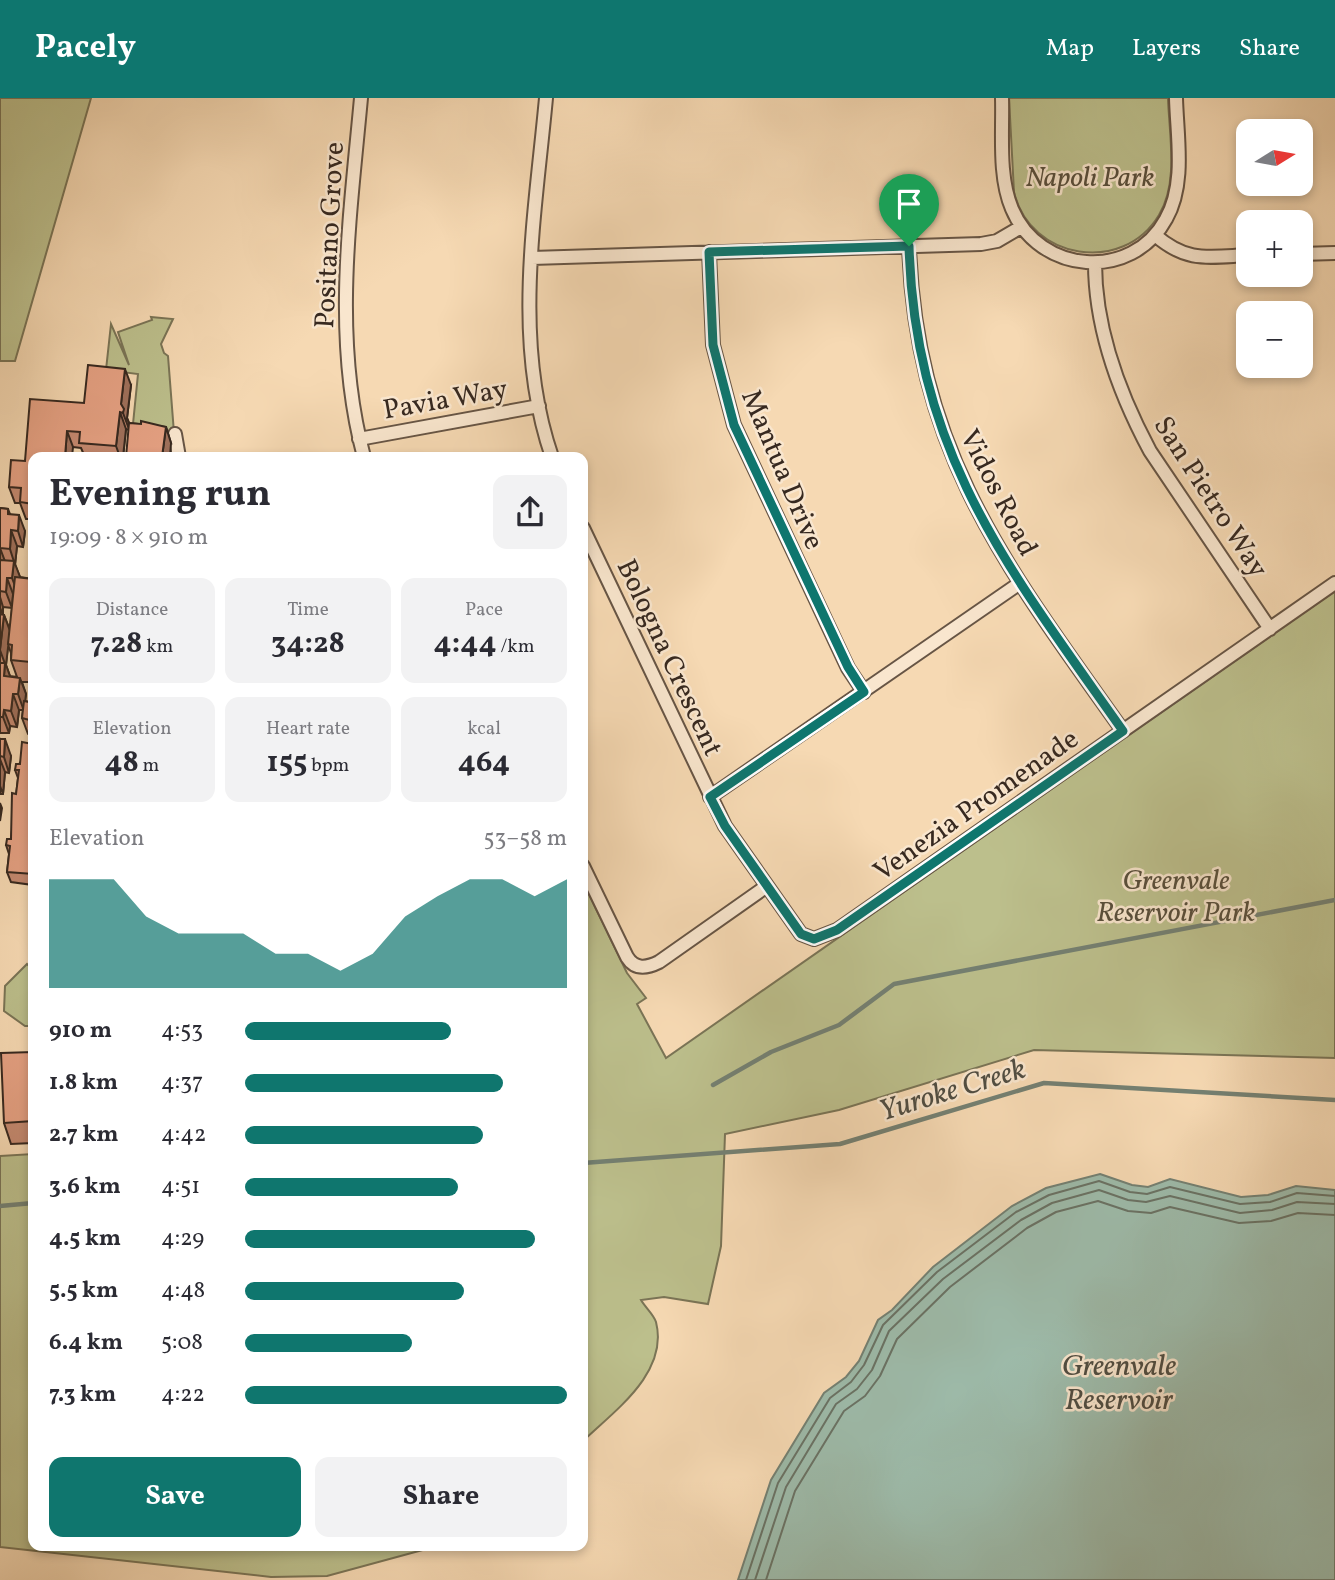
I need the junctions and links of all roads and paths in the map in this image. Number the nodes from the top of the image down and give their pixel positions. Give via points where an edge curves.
1 (361, 98) edge
2 (546, 98) edge
3 (1002, 98) edge
4 (1176, 98) edge
5 (1021, 227) junction
6 (1155, 235) junction
7 (909, 246) junction
8 (709, 252) junction
9 (1335, 253) edge
10 (1313, 254) edge
11 (1236, 255) edge
12 (532, 258) junction
13 (1095, 263) junction
14 (539, 406) junction
15 (175, 434) dead end
16 (359, 439) junction
17 (178, 452) edge
18 (363, 452) edge
19 (551, 452) edge
20 (588, 539) edge
21 (1020, 583) junction
22 (1335, 583) edge
23 (1270, 629) junction
24 (864, 692) junction
25 (1123, 731) junction
26 (710, 797) junction
27 (588, 876) edge
28 (767, 886) junction
29 (814, 939) joint

1 - 16 street, Positano Grove via 345,284 347,358
2 - 12 street
3 - 5 street via 1005,183
4 - 6 street via 1177,186 1167,219
5 - 7 street via 988,244
5 - 13 street via 1048,251 1068,260
6 - 11 street via 1187,256
6 - 13 street via 1130,254
7 - 8 street
7 - 21 street, Vidos Road via 920,355 938,420 982,522
8 - 12 street
8 - 24 street, Mantua Drive via 713,345 734,425
9 - 10 street
12 - 14 street via 528,323
13 - 23 street, San Pietro Way via 1095,288 1108,349 1136,424
14 - 16 street, Pavia Way
14 - 19 street
15 - 17 street
16 - 18 street, Positano Grove
20 - 26 street, Bologna Crescent
21 - 24 street
21 - 25 street, Vidos Road
22 - 23 street, Venezia Promenade
23 - 25 street, Venezia Promenade
24 - 26 street
25 - 29 street, Venezia Promenade via 837,930
26 - 28 street, Bologna Crescent
27 - 28 street via 635,967 659,962
28 - 29 street, Bologna Crescent via 801,934

